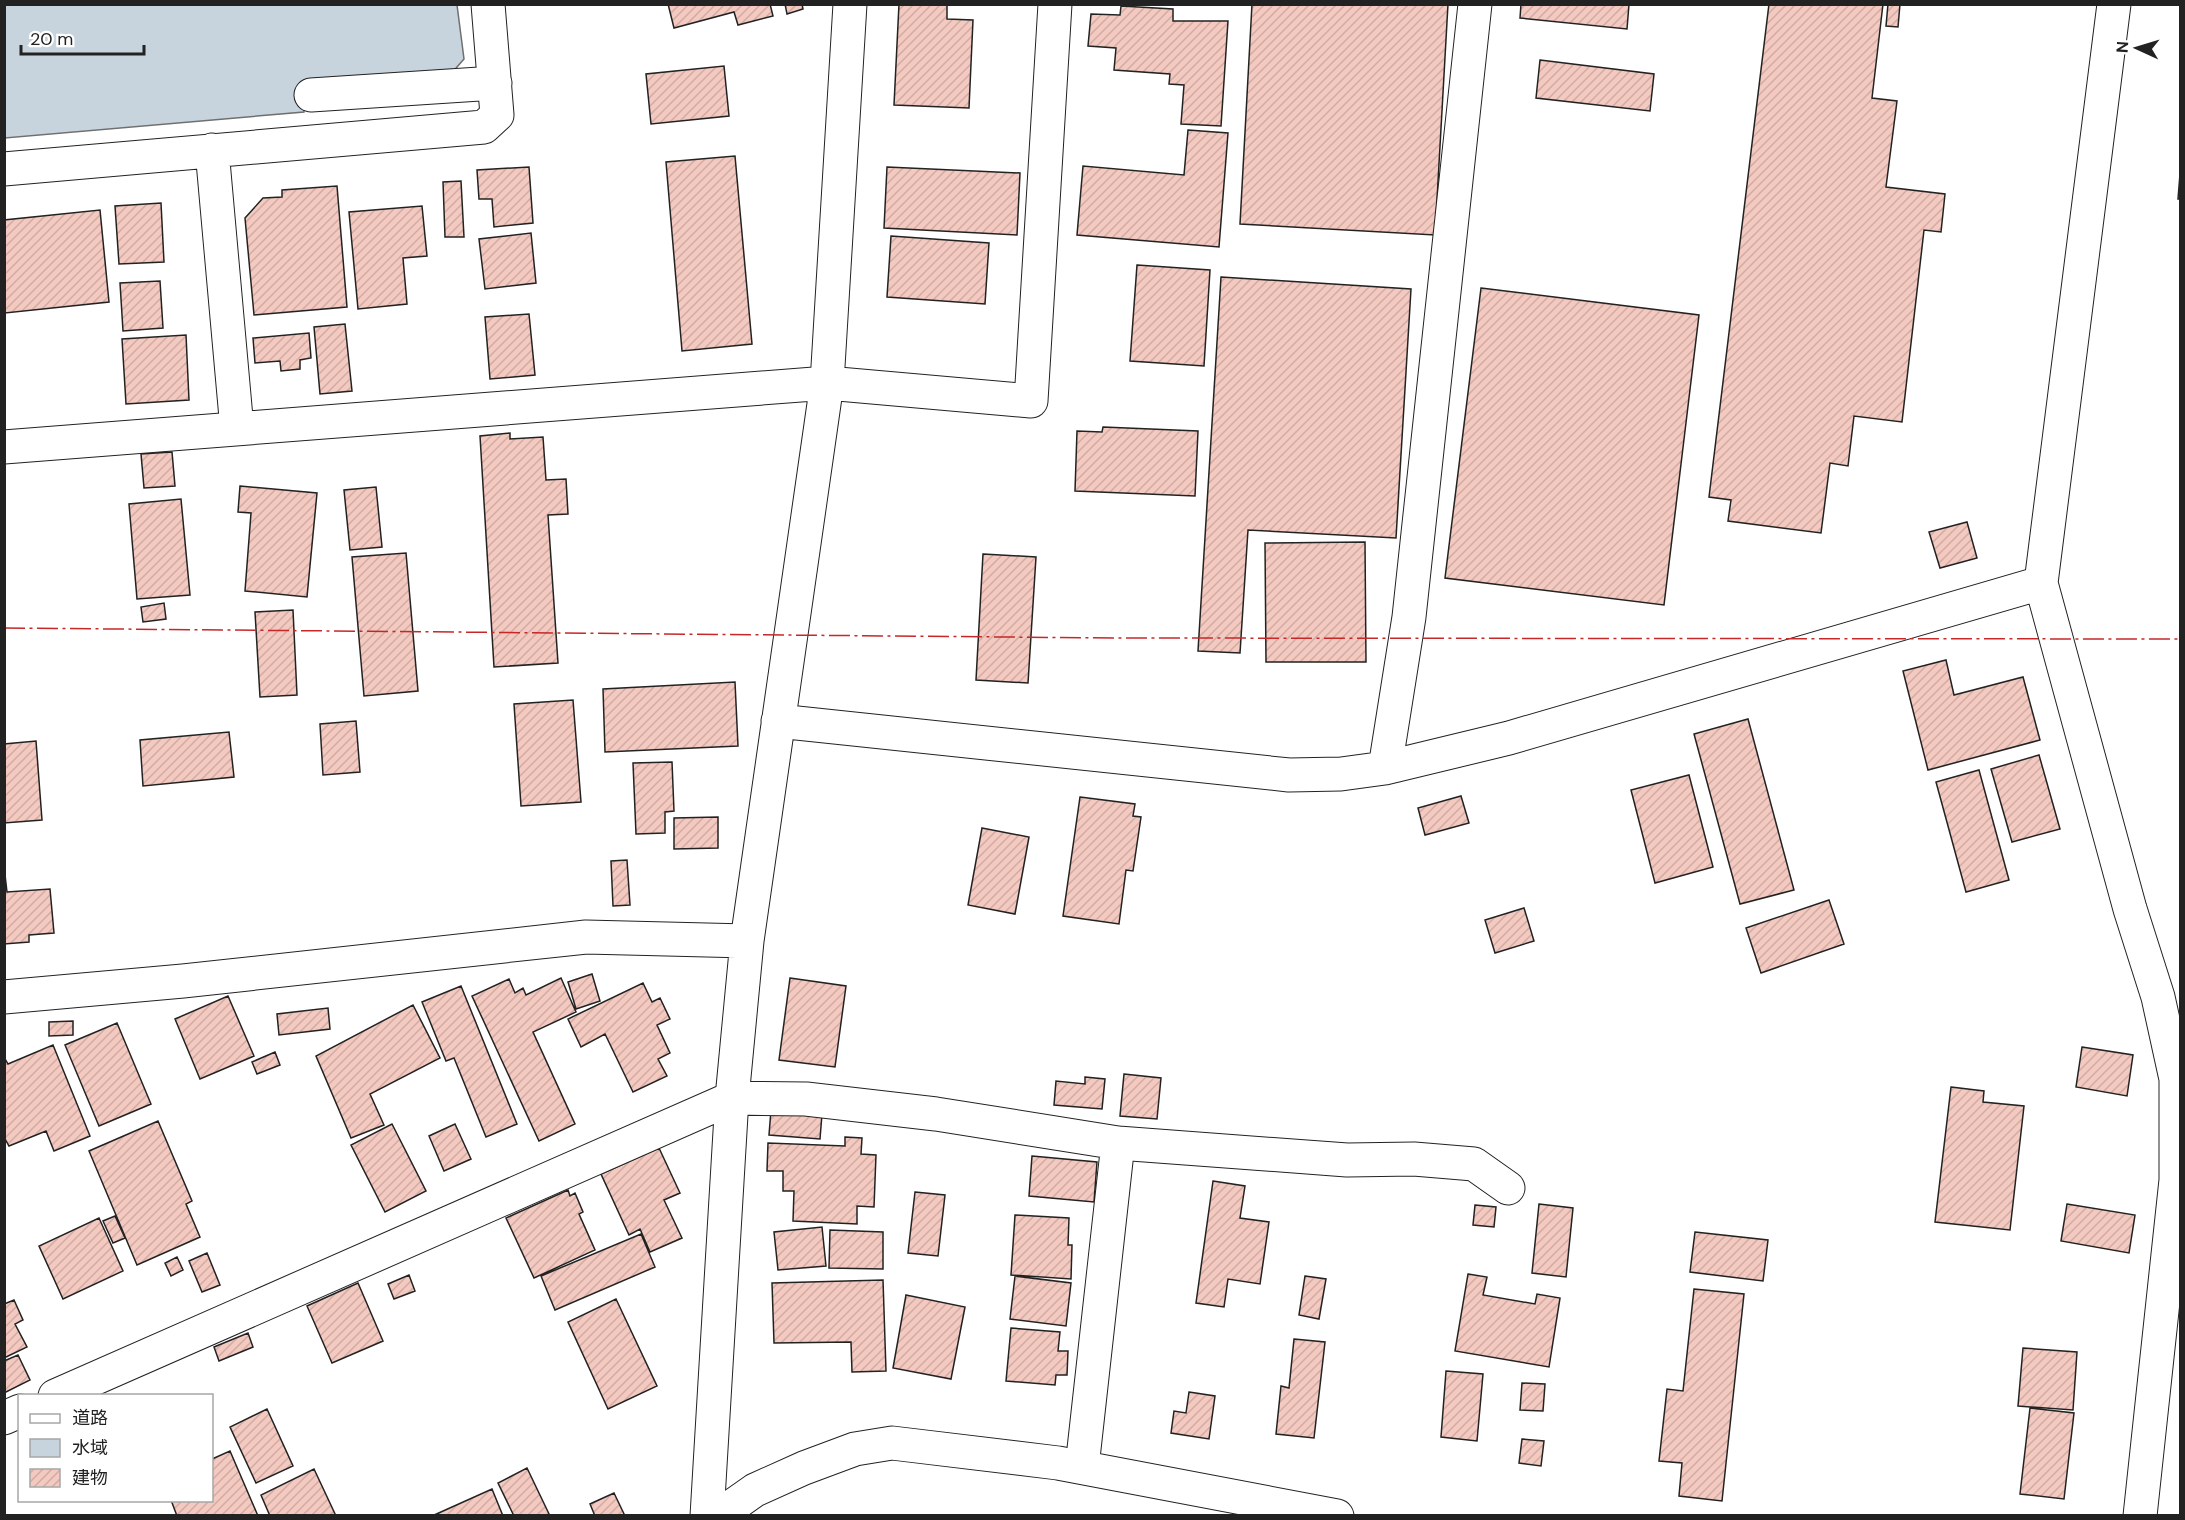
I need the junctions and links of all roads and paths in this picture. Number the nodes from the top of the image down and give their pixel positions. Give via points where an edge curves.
1 (489, 4) edge
2 (850, 4) edge
3 (1055, 4) edge
4 (1475, 4) edge
5 (2114, 4) edge
6 (495, 83) junction
7 (311, 95) dead end
8 (212, 150) junction
9 (4, 169) edge
10 (827, 383) junction
11 (237, 429) junction
12 (4, 447) edge
13 (2041, 583) junction
14 (778, 721) junction
15 (1386, 768) junction
16 (747, 941) junction
17 (4, 996) edge
18 (732, 1098) junction
19 (1118, 1143) junction
20 (1508, 1188) dead end
21 (57, 1394) edge
22 (18, 1412) edge
23 (4, 1418) edge
24 (1082, 1467) junction
25 (707, 1515) edge
26 (718, 1515) edge
27 (1337, 1515) edge
28 (2140, 1515) edge

1 - 6 street
2 - 10 street
3 - 10 street via 1032,401
4 - 15 street via 1409,617
5 - 13 street
6 - 7 street
6 - 8 street via 497,115 484,127
8 - 9 street
8 - 11 street
10 - 11 street
10 - 14 street
11 - 12 street
13 - 15 street via 1509,738
13 - 28 street via 2130,909 2158,997 2176,1079 2176,1180
14 - 15 street via 1289,775
14 - 16 street
16 - 17 street via 586,937 183,981
16 - 18 street
18 - 19 street via 806,1099 889,1108
18 - 21 street
18 - 25 street
19 - 20 street via 1347,1160 1414,1159 1474,1164
19 - 24 street
22 - 23 street
24 - 26 street via 892,1443 855,1449 804,1468 755,1490
24 - 27 street

